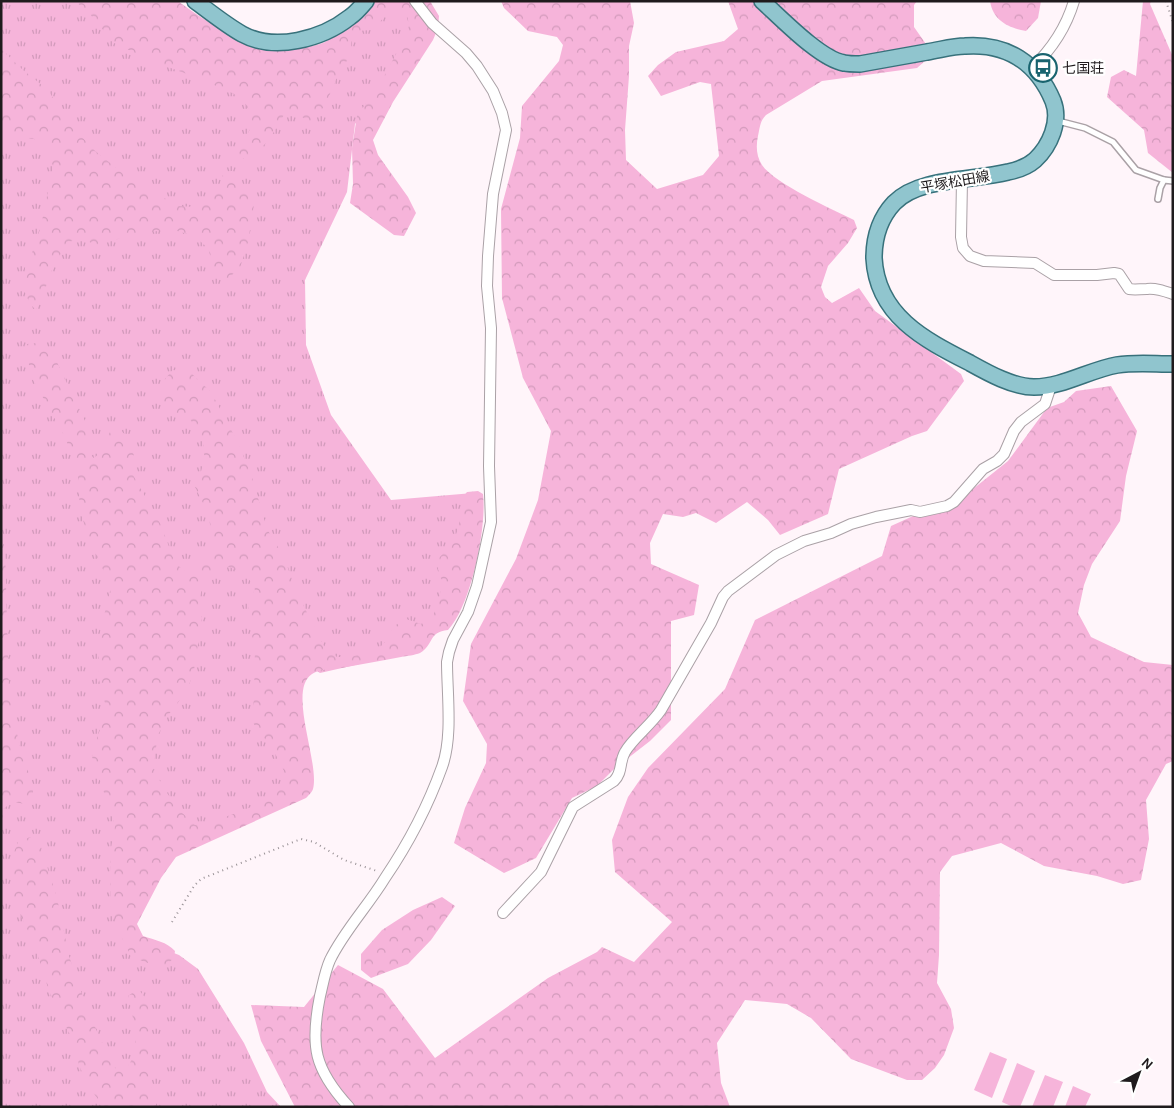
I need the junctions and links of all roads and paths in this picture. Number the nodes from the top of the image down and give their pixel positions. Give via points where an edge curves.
1 (195, 1) edge
2 (366, 1) edge
3 (415, 1) edge
4 (762, 1) edge
5 (1074, 1) edge
6 (1166, 1) edge
7 (1173, 23) edge
8 (1032, 68) junction
9 (1055, 120) junction
10 (962, 180) junction
11 (1164, 180) junction
12 (1173, 181) edge
13 (1158, 199) dead end
14 (1173, 294) edge
15 (1173, 364) edge
16 (1051, 386) junction
17 (388, 874) junction
18 (502, 912) dead end
19 (172, 922) dead end
20 (349, 1107) edge

1 - 2 main road via 243,35 264,42 293,42 315,37 350,18
3 - 17 street via 432,23 476,66 493,91 506,130 493,194 488,256 491,522 477,586 448,652 448,734 443,765 416,825
4 - 8 main road via 812,46 843,63 860,64 965,46 986,46 1017,55
5 - 8 street via 1058,37
6 - 7 path
8 - 9 main road via 1054,104
9 - 10 main road, 平塚松田線 via 1045,148 1025,167
9 - 11 lane via 1085,128 1113,142 1136,170
10 - 14 street via 961,237 963,248 970,256 984,261 1035,263 1054,275 1114,273 1119,274 1129,289 1149,288
10 - 16 main road, 平塚松田線 via 927,184 908,191 886,213 876,234 874,252 875,269 888,305 914,331 984,370 1014,384 1032,388
11 - 12 lane
11 - 13 lane
15 - 16 main road, 平塚松田線 via 1116,365
16 - 18 street via 1045,404 1021,422 1004,454 983,469 954,502 920,512 911,510 876,516 804,541 776,555 728,591 654,721 627,748 619,776 573,807 541,872
17 - 19 path via 344,860 314,842 301,839 201,879
17 - 20 street via 330,960 316,1020 316,1045 321,1067 326,1079

